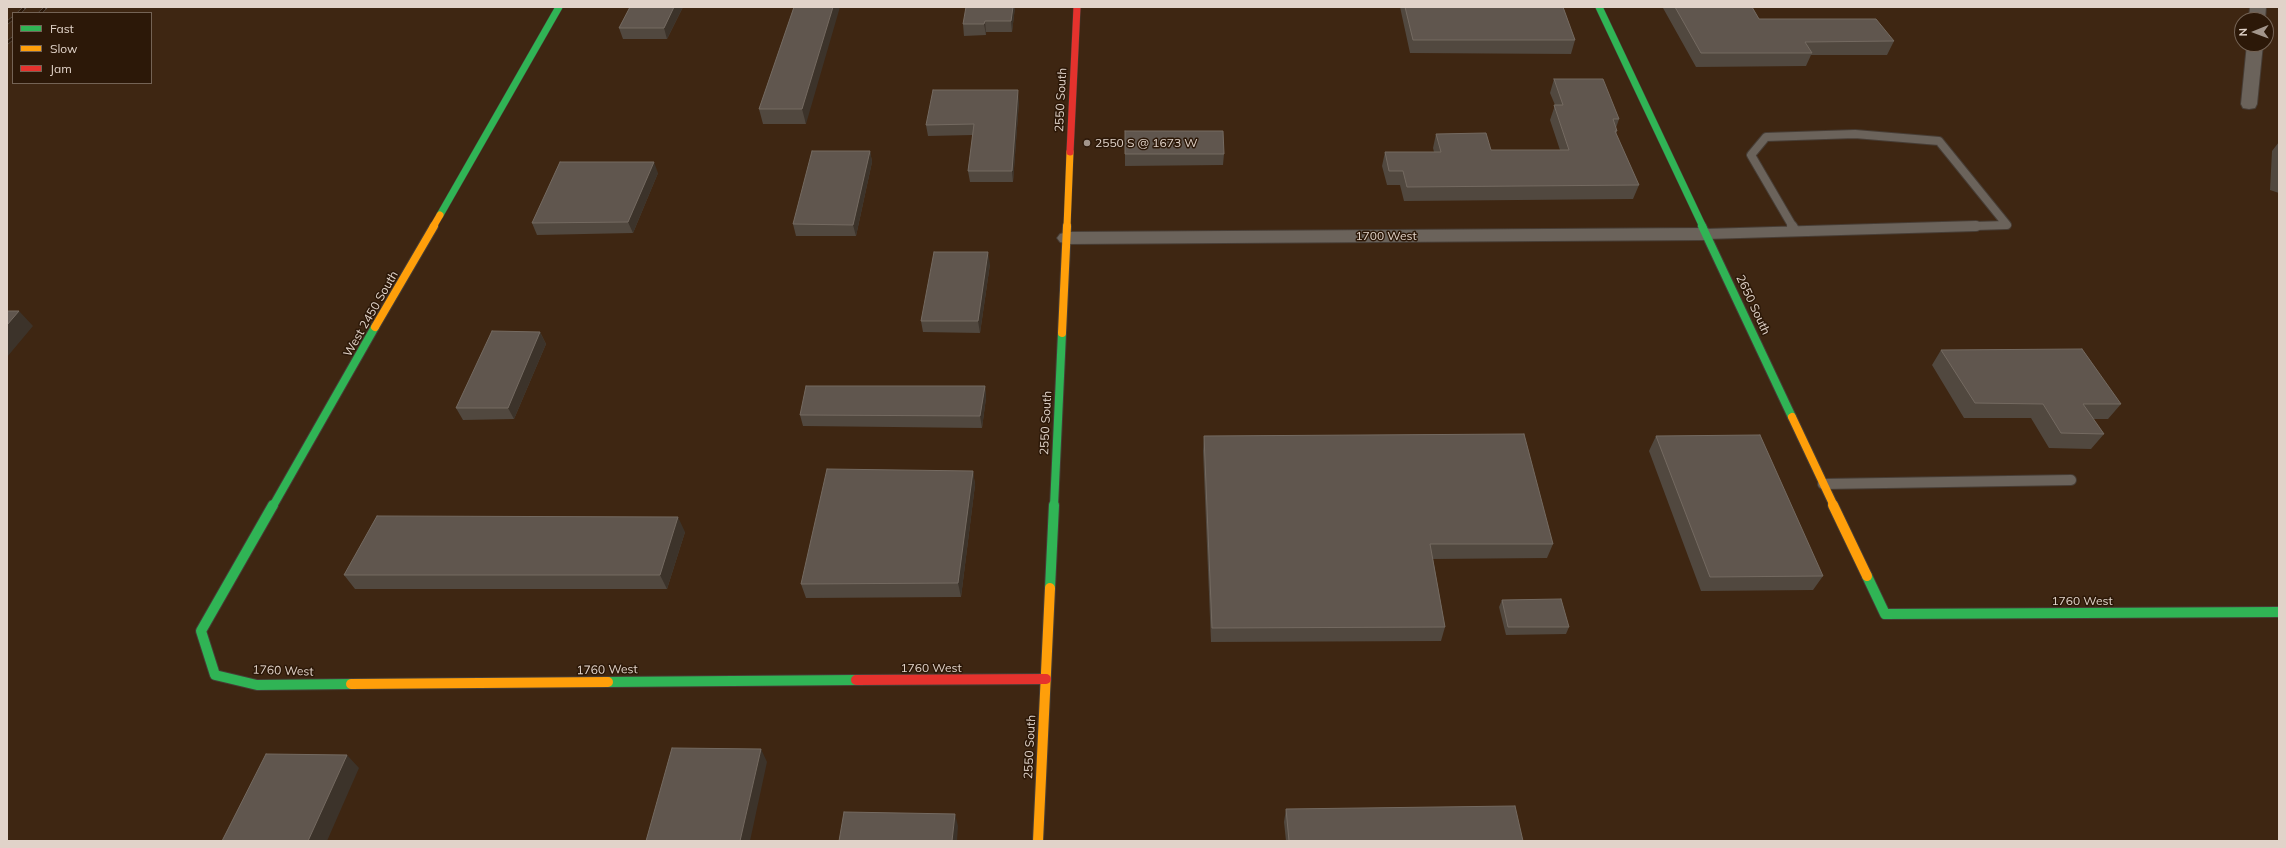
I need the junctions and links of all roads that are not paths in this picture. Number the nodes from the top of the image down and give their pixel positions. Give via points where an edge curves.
1 (559, 7) edge
2 (1077, 7) edge
3 (1599, 7) edge
4 (2254, 52) edge
5 (2249, 104) dead end
6 (1795, 231) junction
7 (1706, 234) junction
8 (1067, 238) junction
9 (2071, 480) dead end
10 (1823, 484) junction
11 (2279, 612) edge
12 (1885, 614) joint
13 (201, 631) joint
14 (1046, 679) junction
15 (1038, 841) edge

1 - 13 street, West 2450 South
2 - 8 street, 2550 South
3 - 7 street, 2650 South
4 - 5 street
6 - 6 lane via 1850,229 2006,224 1939,141 1855,134 1766,137 1751,156
6 - 7 lane
7 - 8 street, 1700 West
7 - 10 street, 2650 South
8 - 14 street, 2550 South
9 - 10 lane
10 - 12 street, 2650 South
11 - 12 street, 1760 West
13 - 14 street, 1760 West via 215,675 257,685
14 - 15 street, 2550 South

